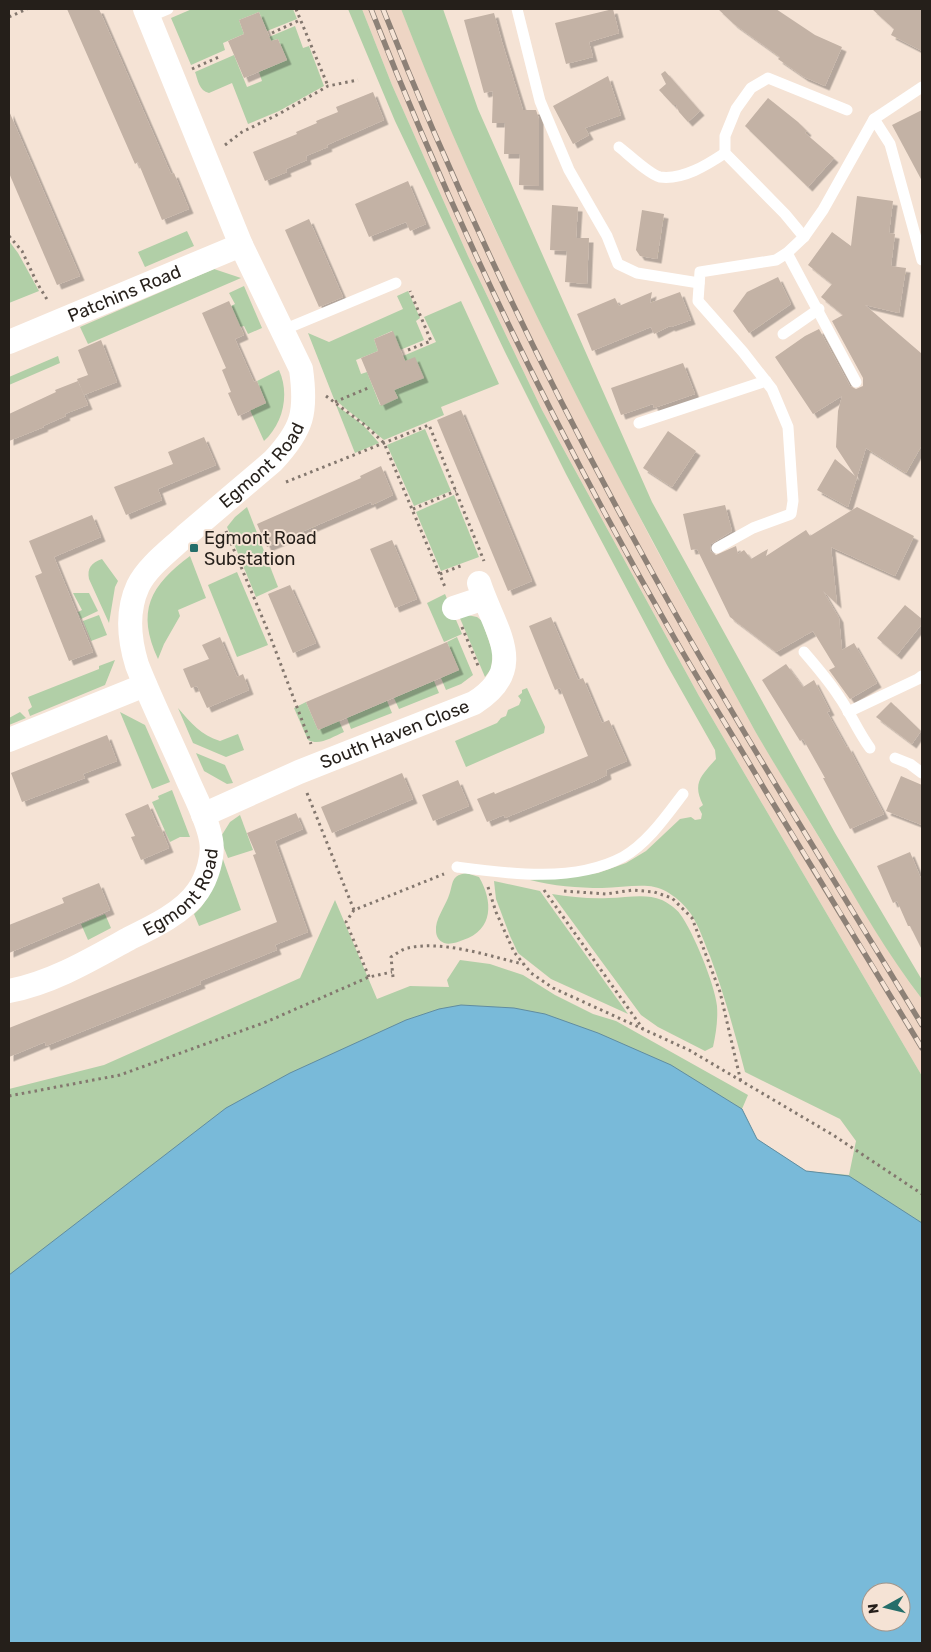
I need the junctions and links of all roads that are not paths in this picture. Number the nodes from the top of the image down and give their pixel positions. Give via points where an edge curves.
1 (516, 9) edge
2 (154, 12) edge
3 (922, 87) edge
4 (847, 110) dead end
5 (874, 119) junction
6 (619, 147) dead end
7 (725, 153) junction
8 (804, 237) junction
9 (241, 245) junction
10 (787, 252) junction
11 (922, 260) edge
12 (396, 283) dead end
13 (699, 283) junction
14 (818, 309) junction
15 (283, 330) junction
16 (783, 334) dead end
17 (9, 342) edge
18 (766, 381) junction
19 (856, 382) dead end
20 (639, 423) dead end
21 (717, 548) dead end
22 (454, 608) road end
23 (804, 652) dead end
24 (922, 676) edge
25 (145, 685) junction
26 (848, 712) junction
27 (9, 740) edge
28 (870, 748) dead end
29 (895, 758) dead end
30 (922, 773) edge
31 (684, 794) dead end
32 (203, 815) junction
33 (458, 867) road end
34 (9, 990) edge

1 - 13 lane via 540,101 569,170 607,236 618,264 637,273
2 - 9 street, Egmont Road via 173,77
3 - 5 lane
4 - 7 lane via 768,78 751,88 736,109 725,136
5 - 8 lane via 823,210
5 - 11 lane via 890,144
6 - 7 lane via 659,177 682,175
7 - 8 lane
8 - 10 lane
9 - 15 street, Egmont Road
9 - 17 street, Patchins Road
10 - 13 lane via 776,260 700,272
10 - 14 lane
12 - 15 lane
13 - 18 lane via 698,301
14 - 16 lane
14 - 19 lane
15 - 25 street, Egmont Road via 301,369 303,397 300,423 289,444 273,461 156,562 139,584 130,626 133,651
18 - 20 lane
18 - 21 lane via 788,427 792,514 753,528
22 - 32 street, South Haven Close via 482,590 503,645 504,661 501,677 488,694 474,703 299,772
23 - 26 lane via 820,669
24 - 26 lane
25 - 27 street
25 - 32 street, Egmont Road
26 - 28 lane
29 - 30 lane
31 - 33 lane via 652,834 624,856 600,866 543,875
32 - 34 street, Egmont Road via 211,853 205,878 190,901 161,922 94,958 38,982

